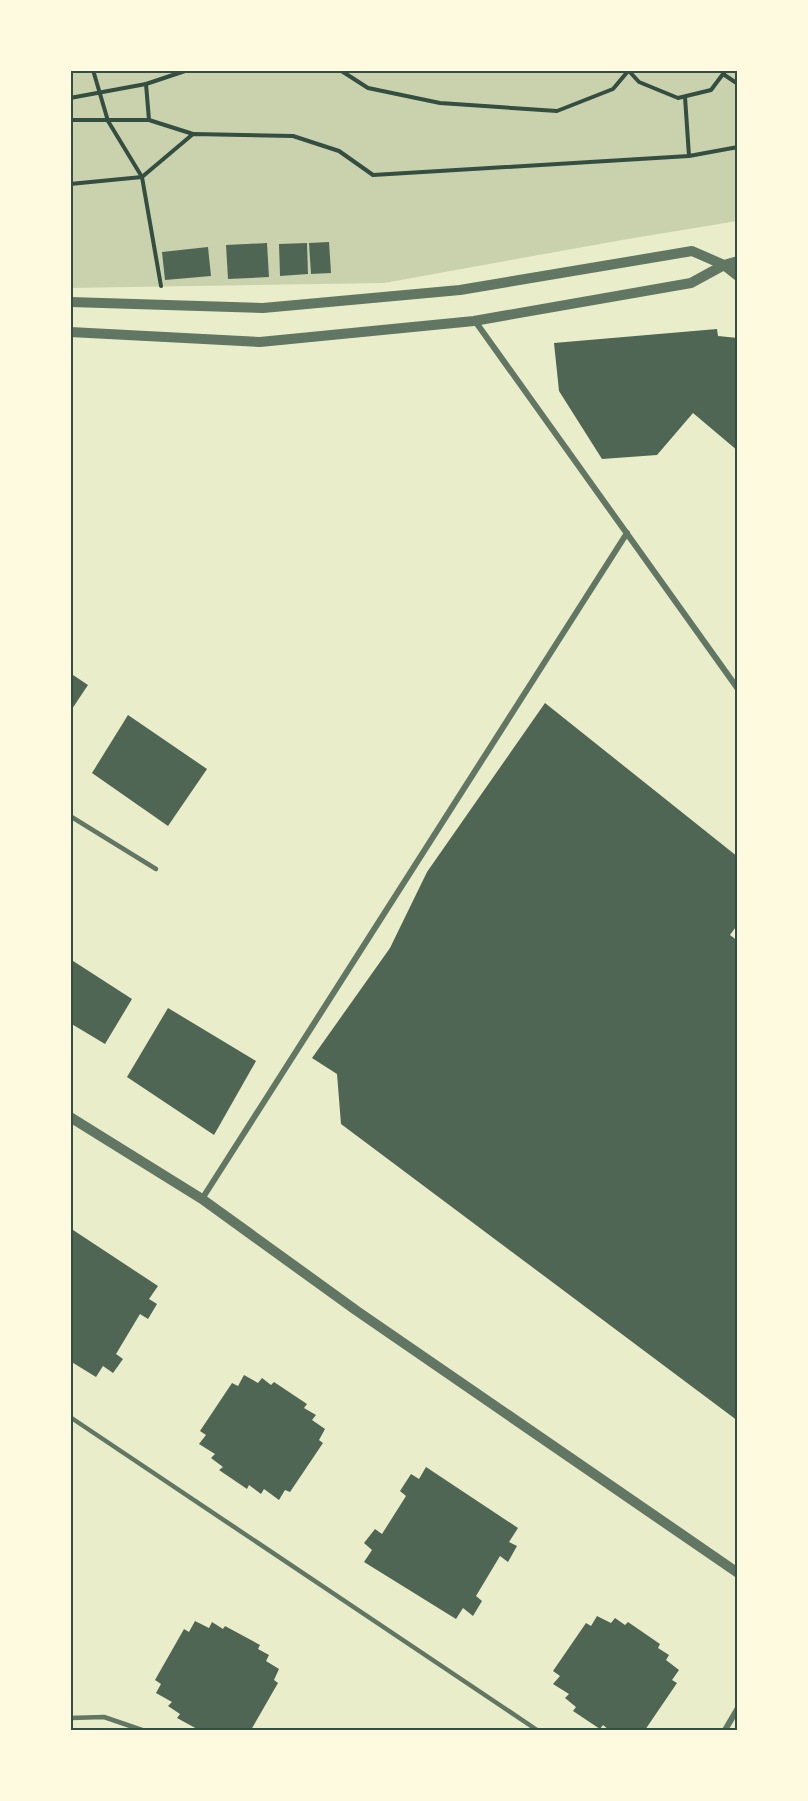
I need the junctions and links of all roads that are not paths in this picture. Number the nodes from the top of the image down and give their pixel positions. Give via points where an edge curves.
1 (738, 261) edge
2 (724, 266) junction
3 (738, 276) edge
4 (70, 302) edge
5 (474, 321) junction
6 (70, 332) edge
7 (627, 533) junction
8 (738, 689) edge
9 (70, 816) edge
10 (156, 869) dead end
11 (70, 1117) edge
12 (202, 1199) junction
13 (70, 1418) edge
14 (738, 1573) edge
15 (738, 1708) edge
16 (70, 1718) edge
17 (142, 1731) edge
18 (537, 1731) edge
19 (725, 1731) edge

1 - 2 street
2 - 3 street
2 - 4 street via 692,251 460,290 263,308
2 - 5 street via 691,283
5 - 6 street via 260,342
5 - 7 street
7 - 8 street
7 - 12 street
9 - 10 lane
11 - 12 street
12 - 14 street via 357,1311
13 - 18 lane
15 - 19 street
16 - 17 lane via 104,1717

